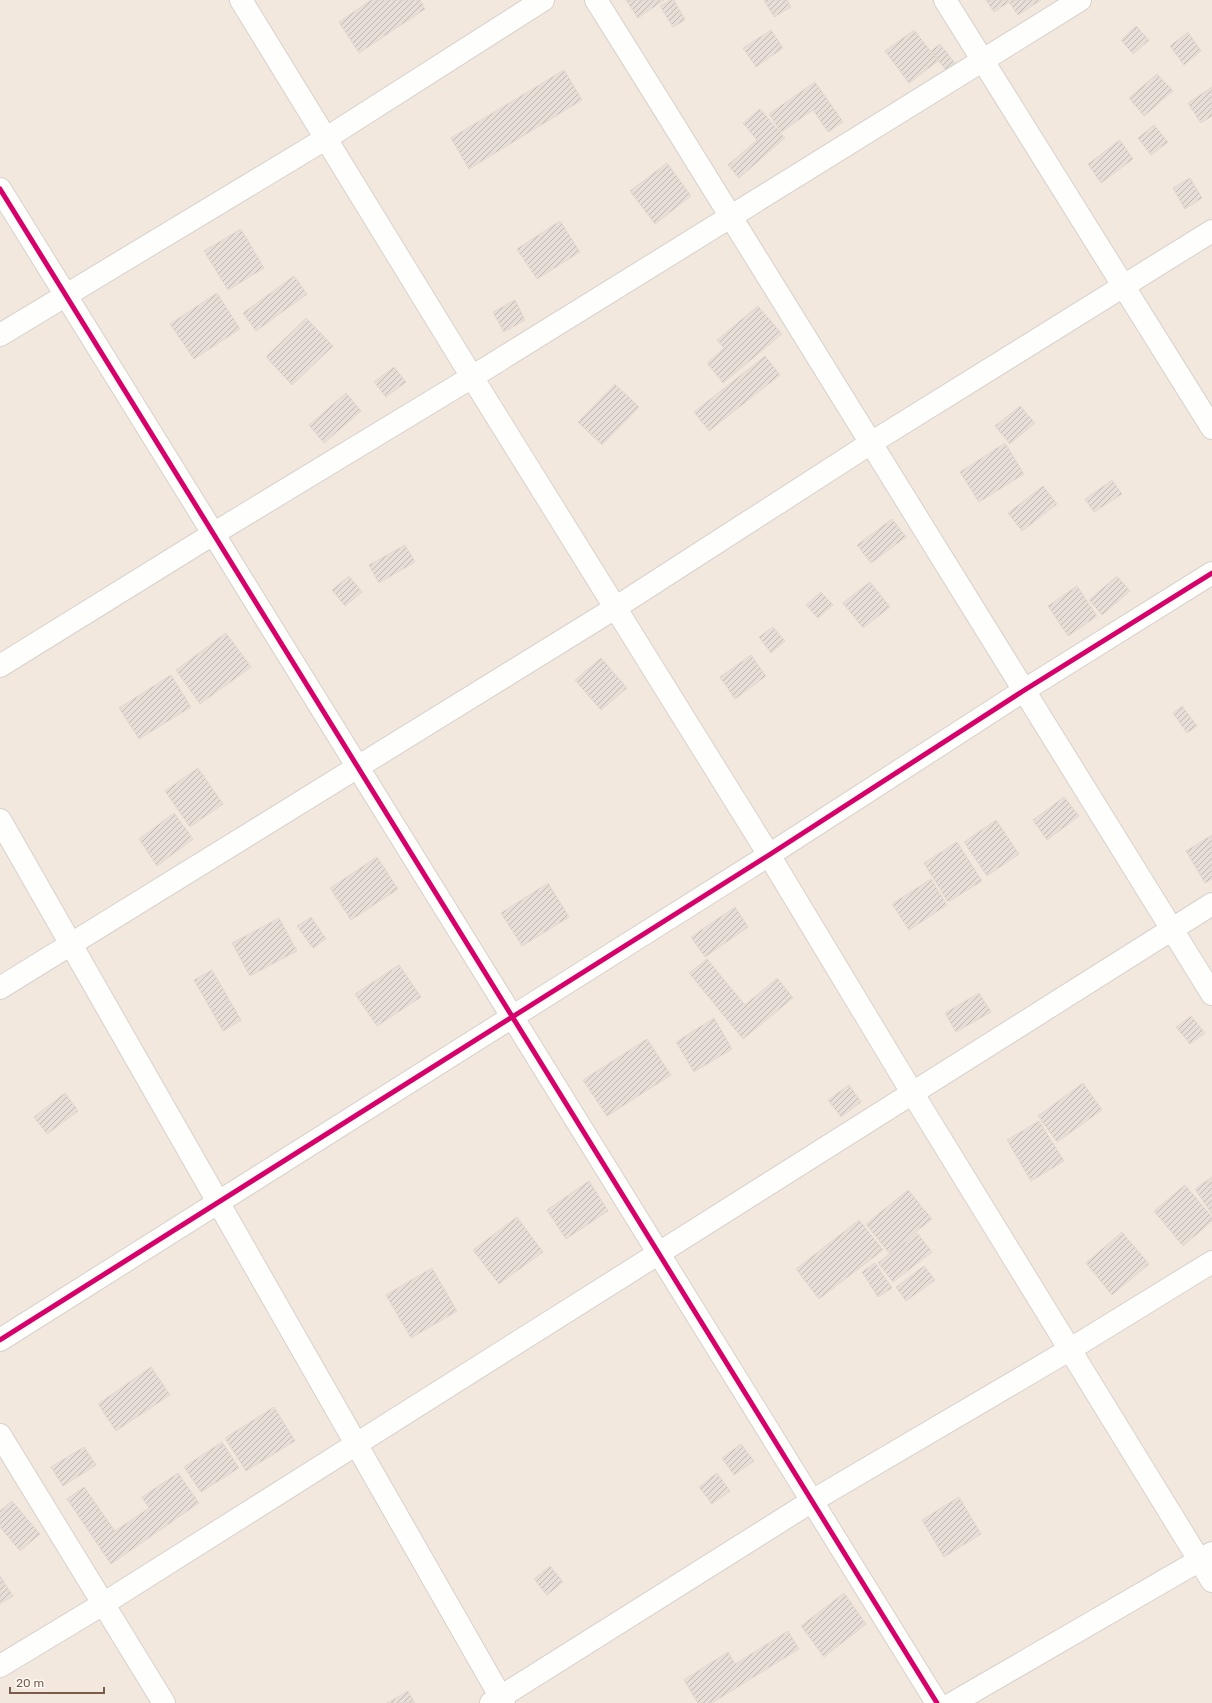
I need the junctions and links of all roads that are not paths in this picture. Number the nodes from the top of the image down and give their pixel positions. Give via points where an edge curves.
1 (241, 0) edge
2 (542, 0) edge
3 (596, 0) edge
4 (945, 0) edge
5 (1080, 0) edge
6 (983, 61) junction
7 (325, 139) junction
8 (0, 189) edge
9 (732, 216) junction
10 (1212, 230) edge
11 (1124, 285) junction
12 (66, 296) junction
13 (0, 335) edge
14 (472, 377) junction
15 (1212, 428) edge
16 (871, 443) junction
17 (213, 534) junction
18 (1212, 573) edge
19 (615, 608) junction
20 (0, 666) edge
21 (1023, 692) junction
22 (358, 768) junction
23 (0, 820) edge
24 (769, 855) junction
25 (1212, 904) edge
26 (1172, 929) junction
27 (71, 945) junction
28 (0, 988) edge
29 (1212, 994) edge
30 (512, 1018) junction
31 (913, 1094) junction
32 (218, 1203) junction
33 (658, 1253) junction
34 (1212, 1262) edge
35 (0, 1340) edge
36 (1069, 1350) junction
37 (0, 1435) edge
38 (356, 1443) junction
39 (812, 1500) junction
40 (1206, 1556) edge
41 (1212, 1582) edge
42 (103, 1604) junction
43 (0, 1666) edge
44 (499, 1701) edge
45 (164, 1703) edge
46 (937, 1703) edge
47 (953, 1703) edge

1 - 7 street
2 - 7 street
3 - 9 street
4 - 6 street
5 - 6 street
6 - 9 street
6 - 11 street
7 - 12 street
7 - 14 street
8 - 12 street
9 - 14 street
9 - 16 street
10 - 11 street
11 - 15 street
11 - 16 street
12 - 13 street
12 - 17 street
14 - 17 street
14 - 19 street
16 - 19 street
16 - 21 street
17 - 20 street
17 - 22 street
18 - 21 street
19 - 22 street
19 - 24 street
21 - 24 street
21 - 26 street
22 - 27 street
22 - 30 street
23 - 27 street
24 - 30 street
24 - 31 street
25 - 26 street
26 - 29 street
26 - 31 street
27 - 28 street
27 - 32 street
30 - 32 street
30 - 33 street
31 - 33 street
31 - 36 street
32 - 35 street
32 - 38 street
33 - 38 street
33 - 39 street
34 - 36 street
36 - 39 street
36 - 40 street
37 - 42 street
38 - 42 street
38 - 44 street
39 - 44 street
39 - 46 street
40 - 41 street
40 - 47 street
42 - 43 street
42 - 45 street

